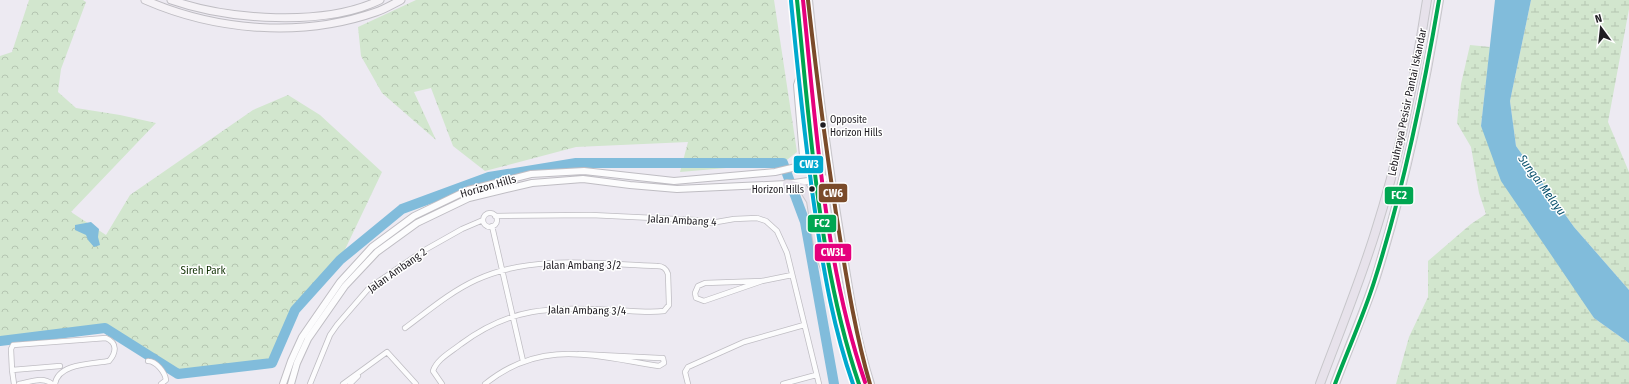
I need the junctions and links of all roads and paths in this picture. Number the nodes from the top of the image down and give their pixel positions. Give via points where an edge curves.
1 (145, 0) edge
2 (171, 0) edge
3 (380, 0) edge
4 (401, 0) edge
5 (797, 0) edge
6 (808, 0) edge
7 (1427, 0) edge
8 (1439, 0) edge
9 (804, 66) junction
10 (829, 178) junction
11 (816, 180) junction
12 (788, 184) junction
13 (495, 216) junction
14 (483, 220) junction
15 (492, 226) junction
16 (502, 271) junction
17 (792, 275) junction
18 (762, 282) junction
19 (833, 288) junction
20 (664, 311) joint
21 (512, 317) junction
22 (804, 325) junction
23 (405, 328) dead end
24 (579, 354) junction
25 (148, 361) dead end
26 (523, 361) junction
27 (60, 366) dead end
28 (365, 369) junction
29 (12, 370) junction
30 (816, 375) junction
31 (14, 384) edge
32 (19, 384) edge
33 (53, 384) edge
34 (161, 384) edge
35 (283, 384) edge
36 (291, 384) edge
37 (310, 384) edge
38 (343, 384) edge
39 (350, 384) edge
40 (416, 384) edge
41 (442, 384) edge
42 (485, 384) edge
43 (688, 384) edge
44 (783, 384) edge
45 (819, 384) edge
46 (859, 384) edge
47 (870, 384) edge
48 (1320, 384) edge
49 (1335, 384) edge

1 - 4 main road via 168,10 234,25 300,27 337,23 378,11
2 - 3 main road via 203,10 234,15 298,18 334,13
5 - 9 highway
6 - 10 highway
7 - 48 highway, Lebuhraya Pesisir Pantai Iskandar via 1396,158 1374,238
8 - 49 highway, Lebuhraya Pesisir Pantai Iskandar via 1412,146 1394,213 1375,280
9 - 11 highway
9 - 35 street, Horizon Hills via 797,85 803,156 796,168 674,181 584,171 531,174 468,190 414,216 372,247 340,282 302,337
10 - 11 street, Horizon Hills
10 - 47 highway via 854,325
11 - 12 street, Horizon Hills
11 - 19 highway
12 - 19 highway via 803,188 811,201 819,252
12 - 36 street, Horizon Hills via 677,189 584,179 532,183 469,198 418,223 377,252 345,286 308,339
13 - 14 street via 488,214
13 - 15 street via 496,222
13 - 17 street, Jalan Ambang 4 via 591,215 711,223 757,218 773,226 781,237
14 - 15 street via 486,226
14 - 37 street, Jalan Ambang 2 via 423,251 369,288 336,325
15 - 16 street
16 - 20 street, Jalan Ambang 3/2 via 530,265 559,263 662,266 668,274 669,305
16 - 21 street
16 - 23 street, Jalan Ambang 3/2 via 476,280 450,294
17 - 18 street
17 - 22 street, Jalan Ambang 4
18 - 18 street via 705,283 698,286 696,298 704,301
19 - 46 highway
20 - 21 street, Jalan Ambang 3/4 via 561,308 533,311
21 - 26 street
21 - 41 street, Jalan Ambang 3/4 via 477,332 437,363 433,371
22 - 30 street, Jalan Ambang 4
22 - 43 street via 744,342 688,367 685,372
24 - 24 street via 659,366 664,363 663,358
24 - 26 street via 551,355
25 - 34 street via 154,362 166,376 166,380
26 - 42 street
27 - 29 street
28 - 38 street
28 - 39 street
28 - 40 street via 388,352
29 - 31 street
29 - 33 street via 11,349 15,345 106,338 110,340 115,348 109,361 70,368 59,373
30 - 44 street
30 - 45 street, Jalan Ambang 4
32 - 33 street via 46,380

